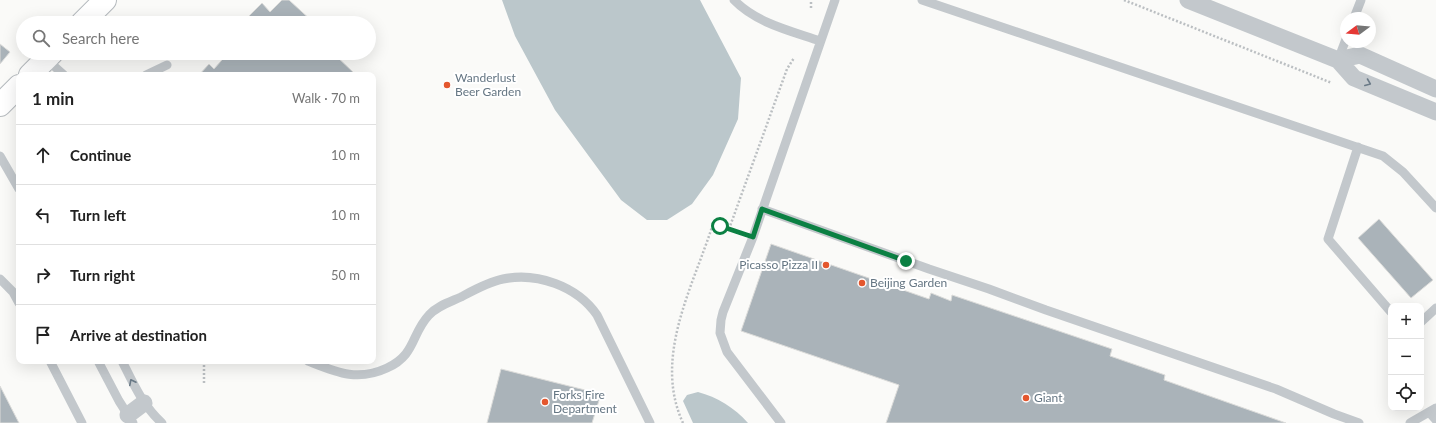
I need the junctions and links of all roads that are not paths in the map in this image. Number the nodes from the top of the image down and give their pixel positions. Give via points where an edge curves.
1 (105, 0) edge
2 (734, 0) edge
3 (835, 0) edge
4 (922, 0) edge
5 (1188, 0) edge
6 (1361, 0) edge
7 (1356, 12) edge
8 (89, 16) edge
9 (820, 41) junction
10 (1343, 48) edge
11 (45, 60) edge
12 (52, 60) edge
13 (1338, 60) junction
14 (167, 65) dead end
15 (33, 72) edge
16 (62, 72) edge
17 (152, 72) edge
18 (16, 89) edge
19 (1436, 89) edge
20 (0, 105) edge
21 (1436, 112) edge
22 (1358, 147) junction
23 (0, 156) edge
24 (16, 184) edge
25 (1436, 208) edge
26 (762, 209) junction
27 (0, 279) edge
28 (16, 297) edge
29 (1436, 308) edge
30 (1388, 309) edge
31 (1424, 319) edge
32 (52, 364) edge
33 (100, 364) edge
34 (124, 364) edge
35 (316, 364) edge
36 (144, 403) junction
37 (1433, 410) edge
38 (130, 419) edge
39 (1436, 420) edge
40 (82, 423) edge
41 (162, 423) edge
42 (650, 423) edge
43 (781, 423) edge
44 (1359, 423) edge
45 (1410, 423) edge

1 - 8 main road
2 - 9 lane via 750,14 762,20
3 - 9 lane
4 - 22 lane
5 - 13 street
6 - 7 lane
9 - 26 lane
10 - 13 lane
11 - 15 main road
12 - 16 lane
13 - 19 street via 1360,55
13 -> 21 street via 1354,78
14 - 17 lane
18 - 20 main road
22 - 25 lane via 1384,156
22 - 30 lane via 1328,239
23 - 24 lane
26 - 43 lane via 723,312 720,333 731,359
26 - 44 lane via 1276,389
27 - 28 lane
29 - 31 lane
32 - 40 lane
33 - 38 lane
36 -> 34 lane
35 - 42 lane via 350,375 373,373 402,359 413,344 424,320 437,308 502,279 516,277 544,280 570,291 590,305
36 - 38 street
36 - 41 lane
37 - 39 lane
37 - 45 lane

